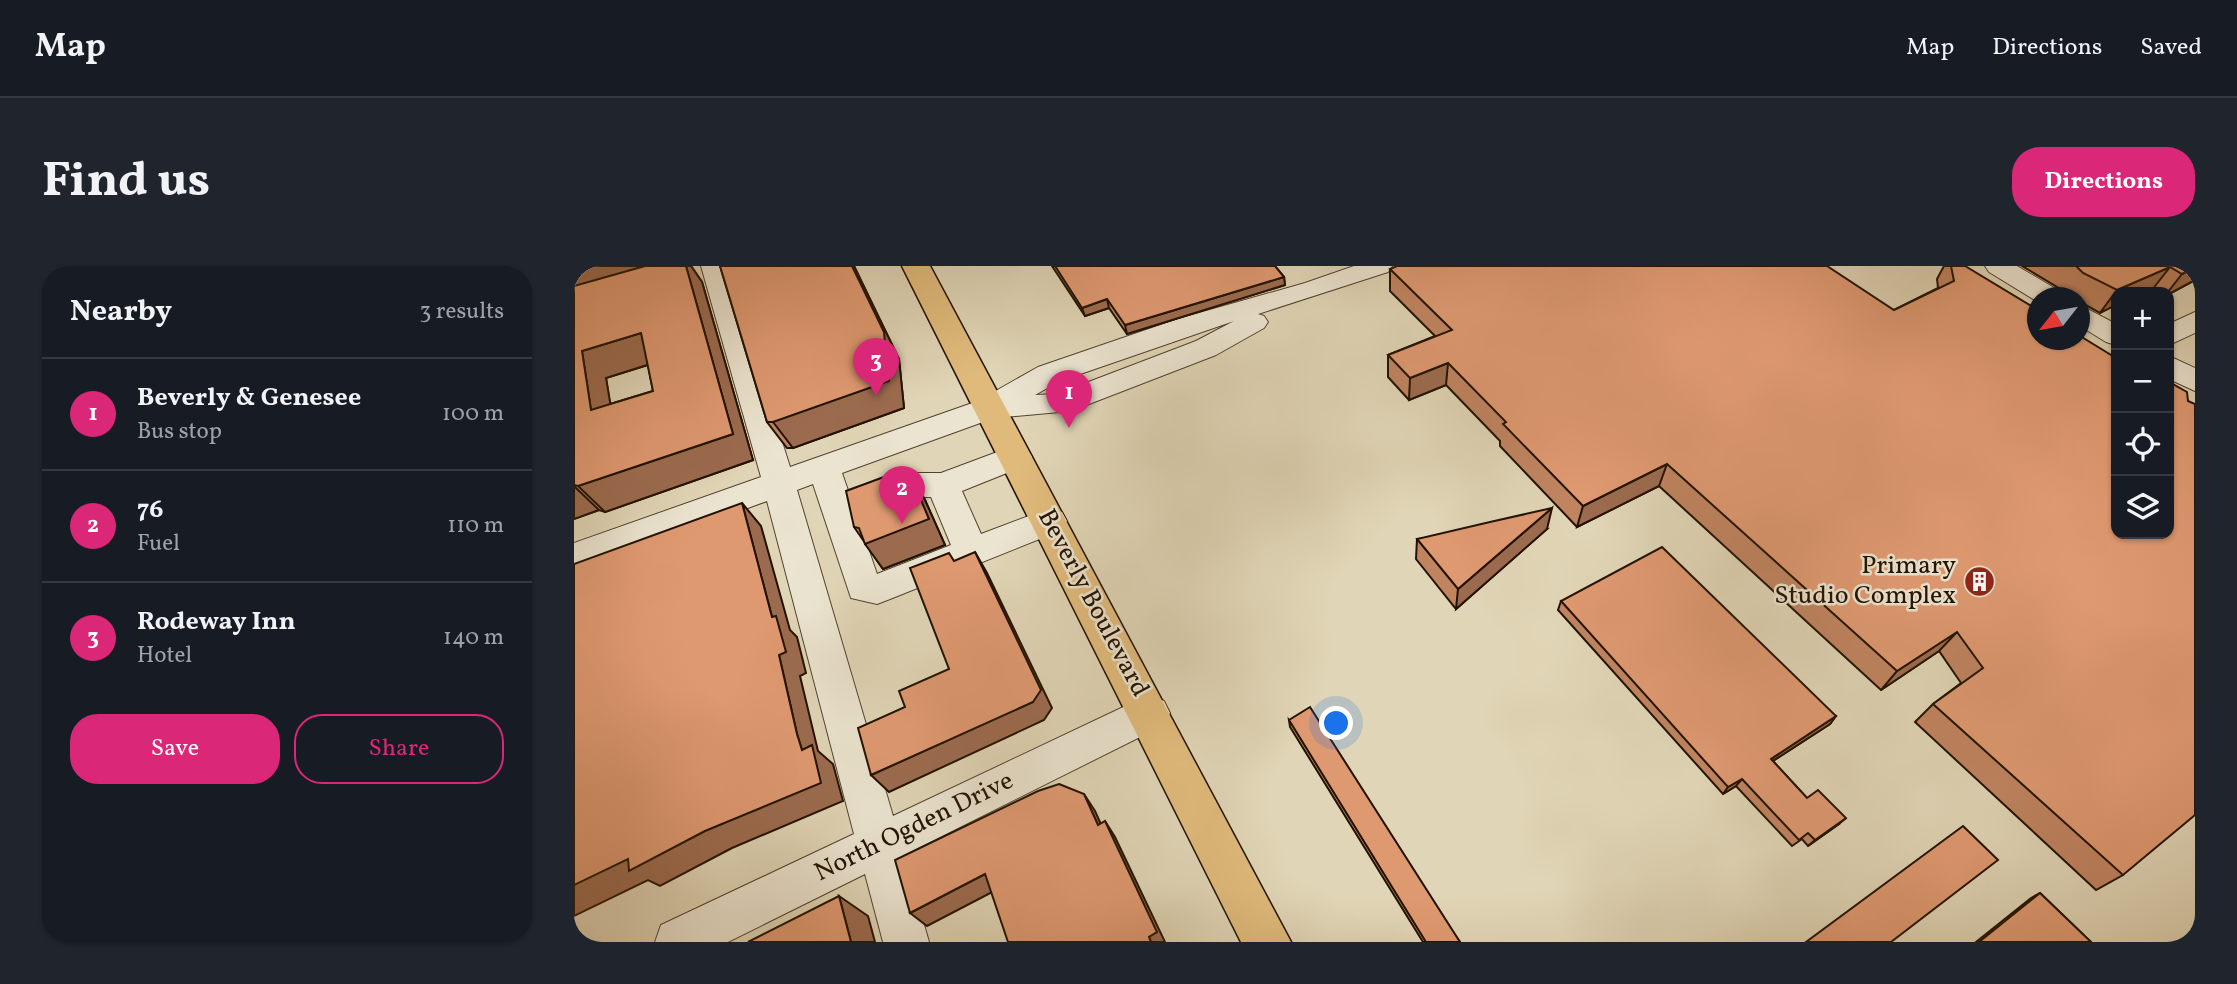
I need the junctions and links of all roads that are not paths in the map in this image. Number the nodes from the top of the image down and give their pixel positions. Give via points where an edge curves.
1 (916, 266) edge
2 (1379, 266) edge
3 (1998, 266) edge
4 (710, 269) edge
5 (2033, 287) edge
6 (2090, 320) edge
7 (2195, 321) edge
8 (2111, 333) edge
9 (2174, 333) edge
10 (2174, 369) edge
11 (2195, 381) edge
12 (989, 408) junction
13 (1016, 457) junction
14 (824, 467) junction
15 (779, 483) junction
16 (943, 485) junction
17 (838, 510) junction
18 (1050, 521) junction
19 (971, 552) junction
20 (574, 557) edge
21 (864, 588) junction
22 (813, 609) junction
23 (1150, 713) junction
24 (877, 845) junction
25 (678, 942) edge
26 (906, 942) edge
27 (1267, 942) edge

1 - 12 main road, Beverly Boulevard
2 - 12 street via 1315,289 1206,348 1060,404
3 - 5 street
4 - 15 street
6 - 8 street
7 - 9 street
10 - 11 street
12 - 13 main road, Beverly Boulevard
12 - 14 street
13 - 16 street
13 - 18 main road, Beverly Boulevard
14 - 15 street
14 - 17 street
15 - 20 street
15 - 22 street
16 - 17 street via 905,485
16 - 19 street
17 - 21 street
18 - 19 street
18 - 23 main road, Beverly Boulevard
19 - 21 street via 877,589
21 - 22 street
22 - 24 street
23 - 24 street, North Ogden Drive
23 - 27 main road, Beverly Boulevard
24 - 25 street, North Ogden Drive
24 - 26 street

